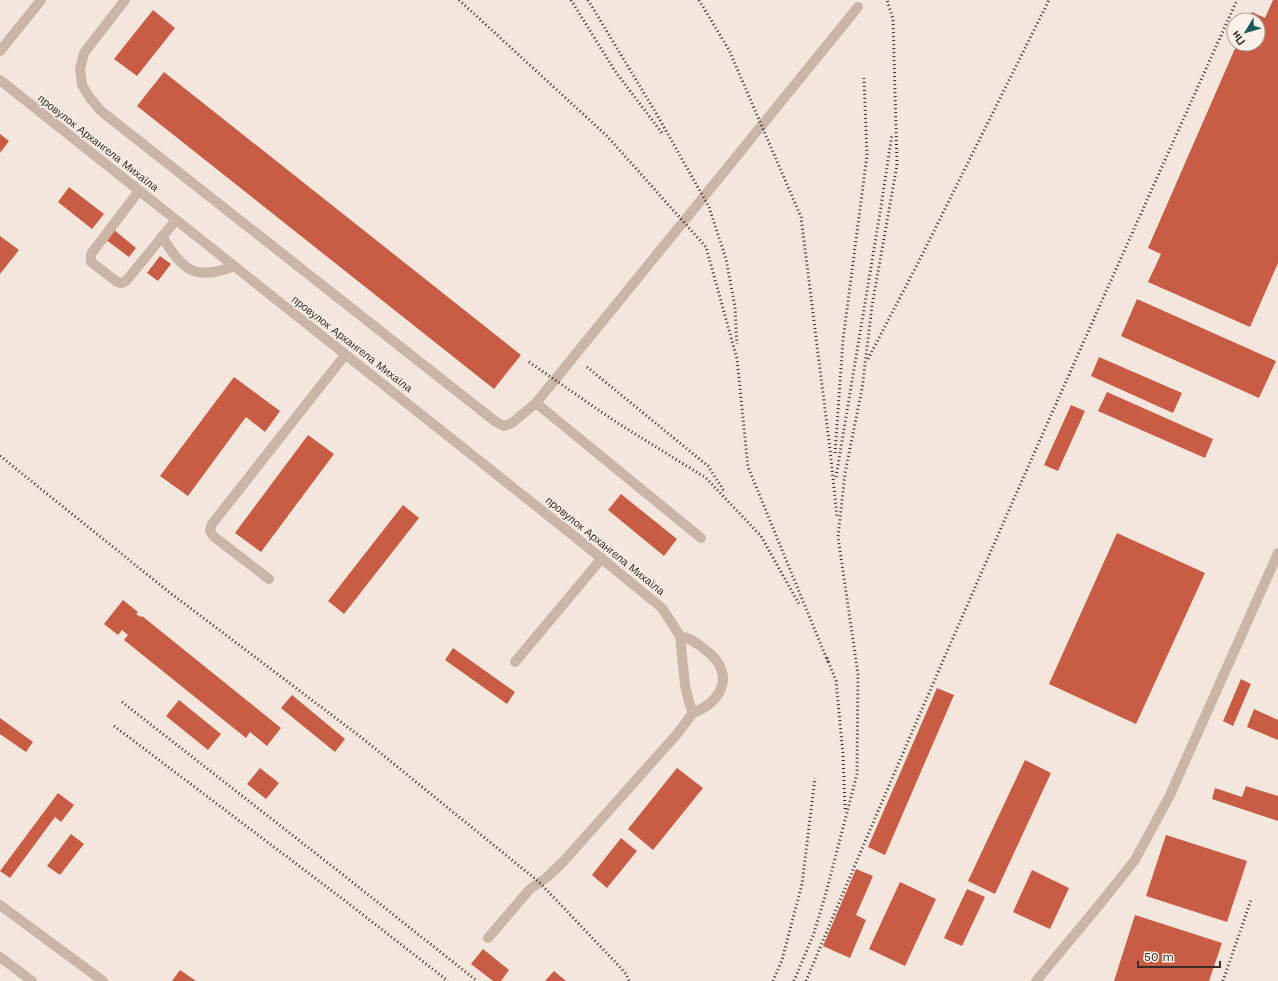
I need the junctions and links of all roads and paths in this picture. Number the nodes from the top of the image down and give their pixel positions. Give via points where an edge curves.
1 (41, 0) edge
2 (125, 0) edge
3 (858, 7) dead end
4 (0, 51) edge
5 (0, 80) edge
6 (139, 191) junction
7 (176, 220) junction
8 (162, 236) junction
9 (234, 266) junction
10 (345, 354) junction
11 (536, 403) junction
12 (701, 538) dead end
13 (1278, 553) edge
14 (602, 558) junction
15 (269, 579) dead end
16 (680, 636) junction
17 (515, 662) dead end
18 (693, 713) junction
19 (0, 905) edge
20 (488, 938) dead end
21 (0, 957) edge
22 (32, 981) edge
23 (103, 981) edge
24 (1036, 981) edge

1 - 4 street
2 - 11 street via 84,54 80,69 82,85 101,111 496,422 504,426 512,423
3 - 11 street
5 - 6 street, провулок Архангела Михаїла
6 - 7 street, провулок Архангела Михаїла
6 - 8 street via 91,254 91,262 121,283 126,281
7 - 8 street
7 - 9 street, провулок Архангела Михаїла
8 - 9 street via 183,265 193,271 205,274
9 - 10 street, провулок Архангела Михаїла
10 - 14 street, провулок Архангела Михаїла
10 - 15 street via 212,524 210,530 213,536
11 - 12 street
13 - 24 street via 1170,795 1135,860
14 - 16 street, провулок Архангела Михаїла via 662,608
14 - 17 street
16 - 18 street, провулок Архангела Михаїла via 685,685
16 - 18 street via 693,640 714,658 723,679 721,691 701,710
18 - 20 street via 563,862 530,889
19 - 23 street
21 - 22 street

